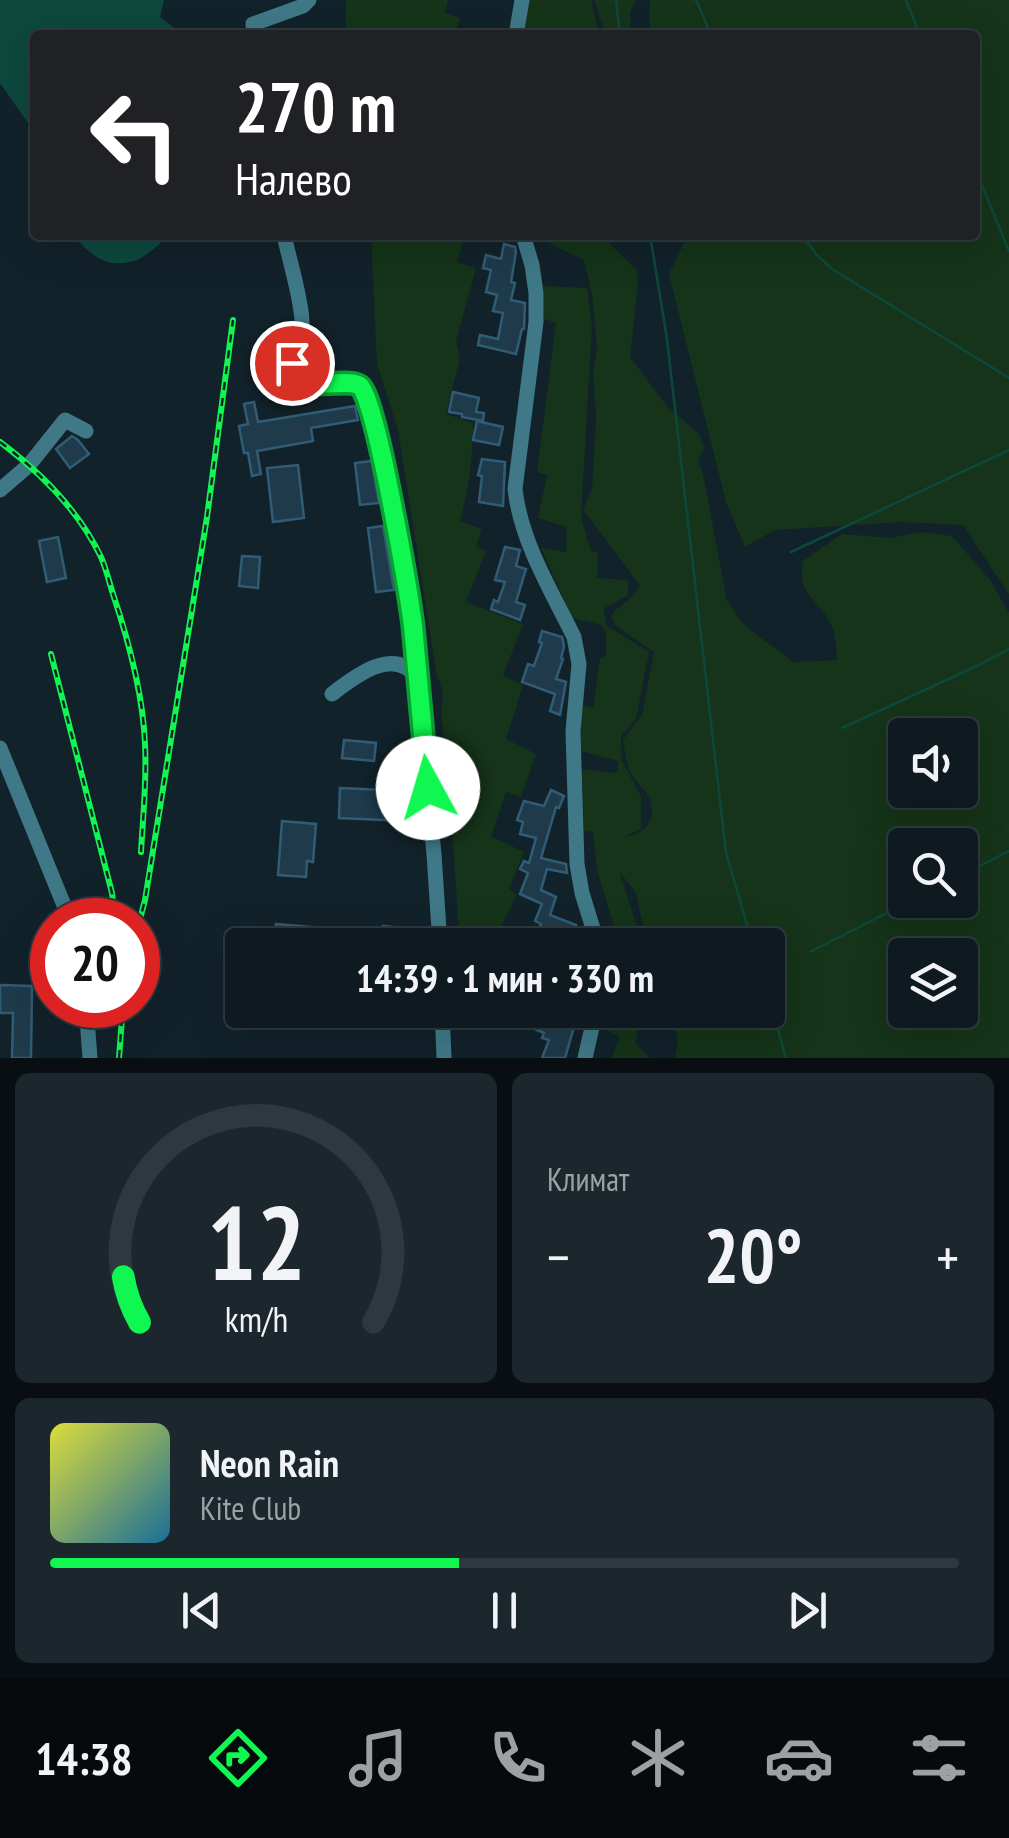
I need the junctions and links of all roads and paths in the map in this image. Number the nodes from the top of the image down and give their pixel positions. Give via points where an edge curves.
1 (309, 0) edge
2 (522, 0) edge
3 (253, 30) edge
4 (517, 30) edge
5 (285, 240) edge
6 (524, 240) edge
7 (86, 430) dead end
8 (0, 490) edge
9 (417, 678) junction
10 (332, 694) dead end
11 (0, 748) edge
12 (61, 898) edge
13 (439, 928) edge
14 (593, 928) edge
15 (88, 1028) edge
16 (443, 1028) edge
17 (592, 1028) edge
18 (90, 1058) edge
19 (444, 1058) edge
20 (584, 1058) edge

1 - 3 street via 252,24
2 - 4 street
5 - 9 street via 302,315 293,378 325,386 353,383 367,394
6 - 14 street via 536,322 515,489 520,522 578,651 577,864
7 - 8 street via 65,420
9 - 10 street via 394,663 373,667
9 - 13 street
11 - 12 street
15 - 18 street
16 - 19 street
17 - 20 street

